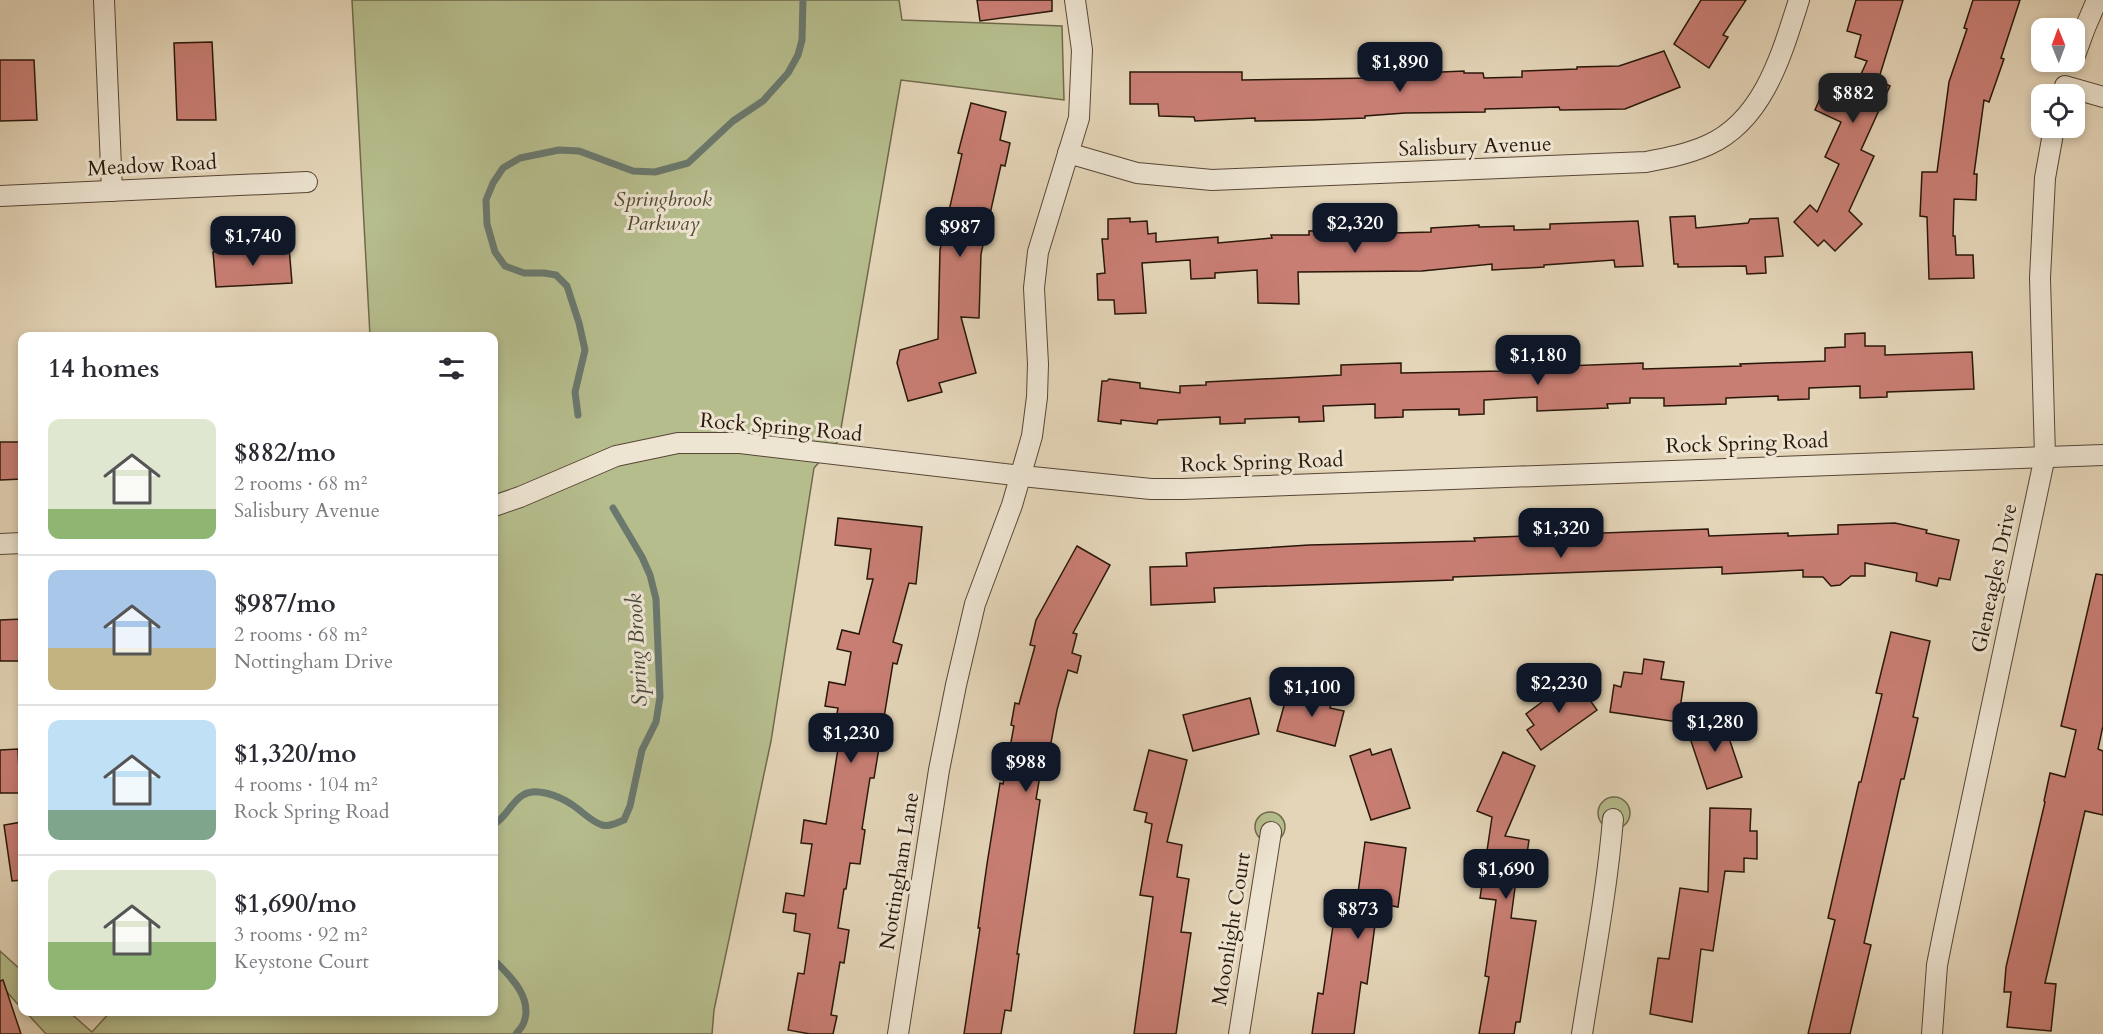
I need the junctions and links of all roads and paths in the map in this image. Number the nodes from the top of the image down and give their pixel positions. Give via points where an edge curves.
1 (104, 0) edge
2 (1075, 0) edge
3 (1798, 0) edge
4 (2097, 0) edge
5 (2085, 28) edge
6 (2085, 94) edge
7 (2103, 97) edge
8 (2052, 138) edge
9 (1068, 153) junction
10 (307, 182) dead end
11 (112, 191) junction
12 (0, 196) edge
13 (2103, 455) edge
14 (2045, 456) junction
15 (1022, 476) junction
16 (498, 505) edge
17 (18, 543) edge
18 (0, 544) edge
19 (1613, 819) dead end
20 (1271, 832) dead end
21 (898, 1034) edge
22 (1239, 1034) edge
23 (1582, 1034) edge
24 (1932, 1034) edge

1 - 11 street
2 - 9 street, Nottingham Lane via 1082,50 1079,118
3 - 9 street, Salisbury Avenue via 1768,84 1734,130 1684,154 1646,162 1212,180 1137,173
4 - 5 street
6 - 7 street
8 - 14 street, Gleneagles Drive via 2045,178 2040,278
9 - 15 street, Nottingham Lane via 1038,252 1037,397
10 - 11 street, Meadow Road
11 - 12 street, Meadow Road
13 - 14 street, Rock Spring Road
14 - 15 street, Rock Spring Road via 1183,489
14 - 24 street, Gleneagles Drive via 1944,930
15 - 16 street, Rock Spring Road via 740,443 678,443 616,456
15 - 21 street, Nottingham Lane via 975,604 956,685
17 - 18 street
19 - 23 street
20 - 22 street, Moonlight Court

